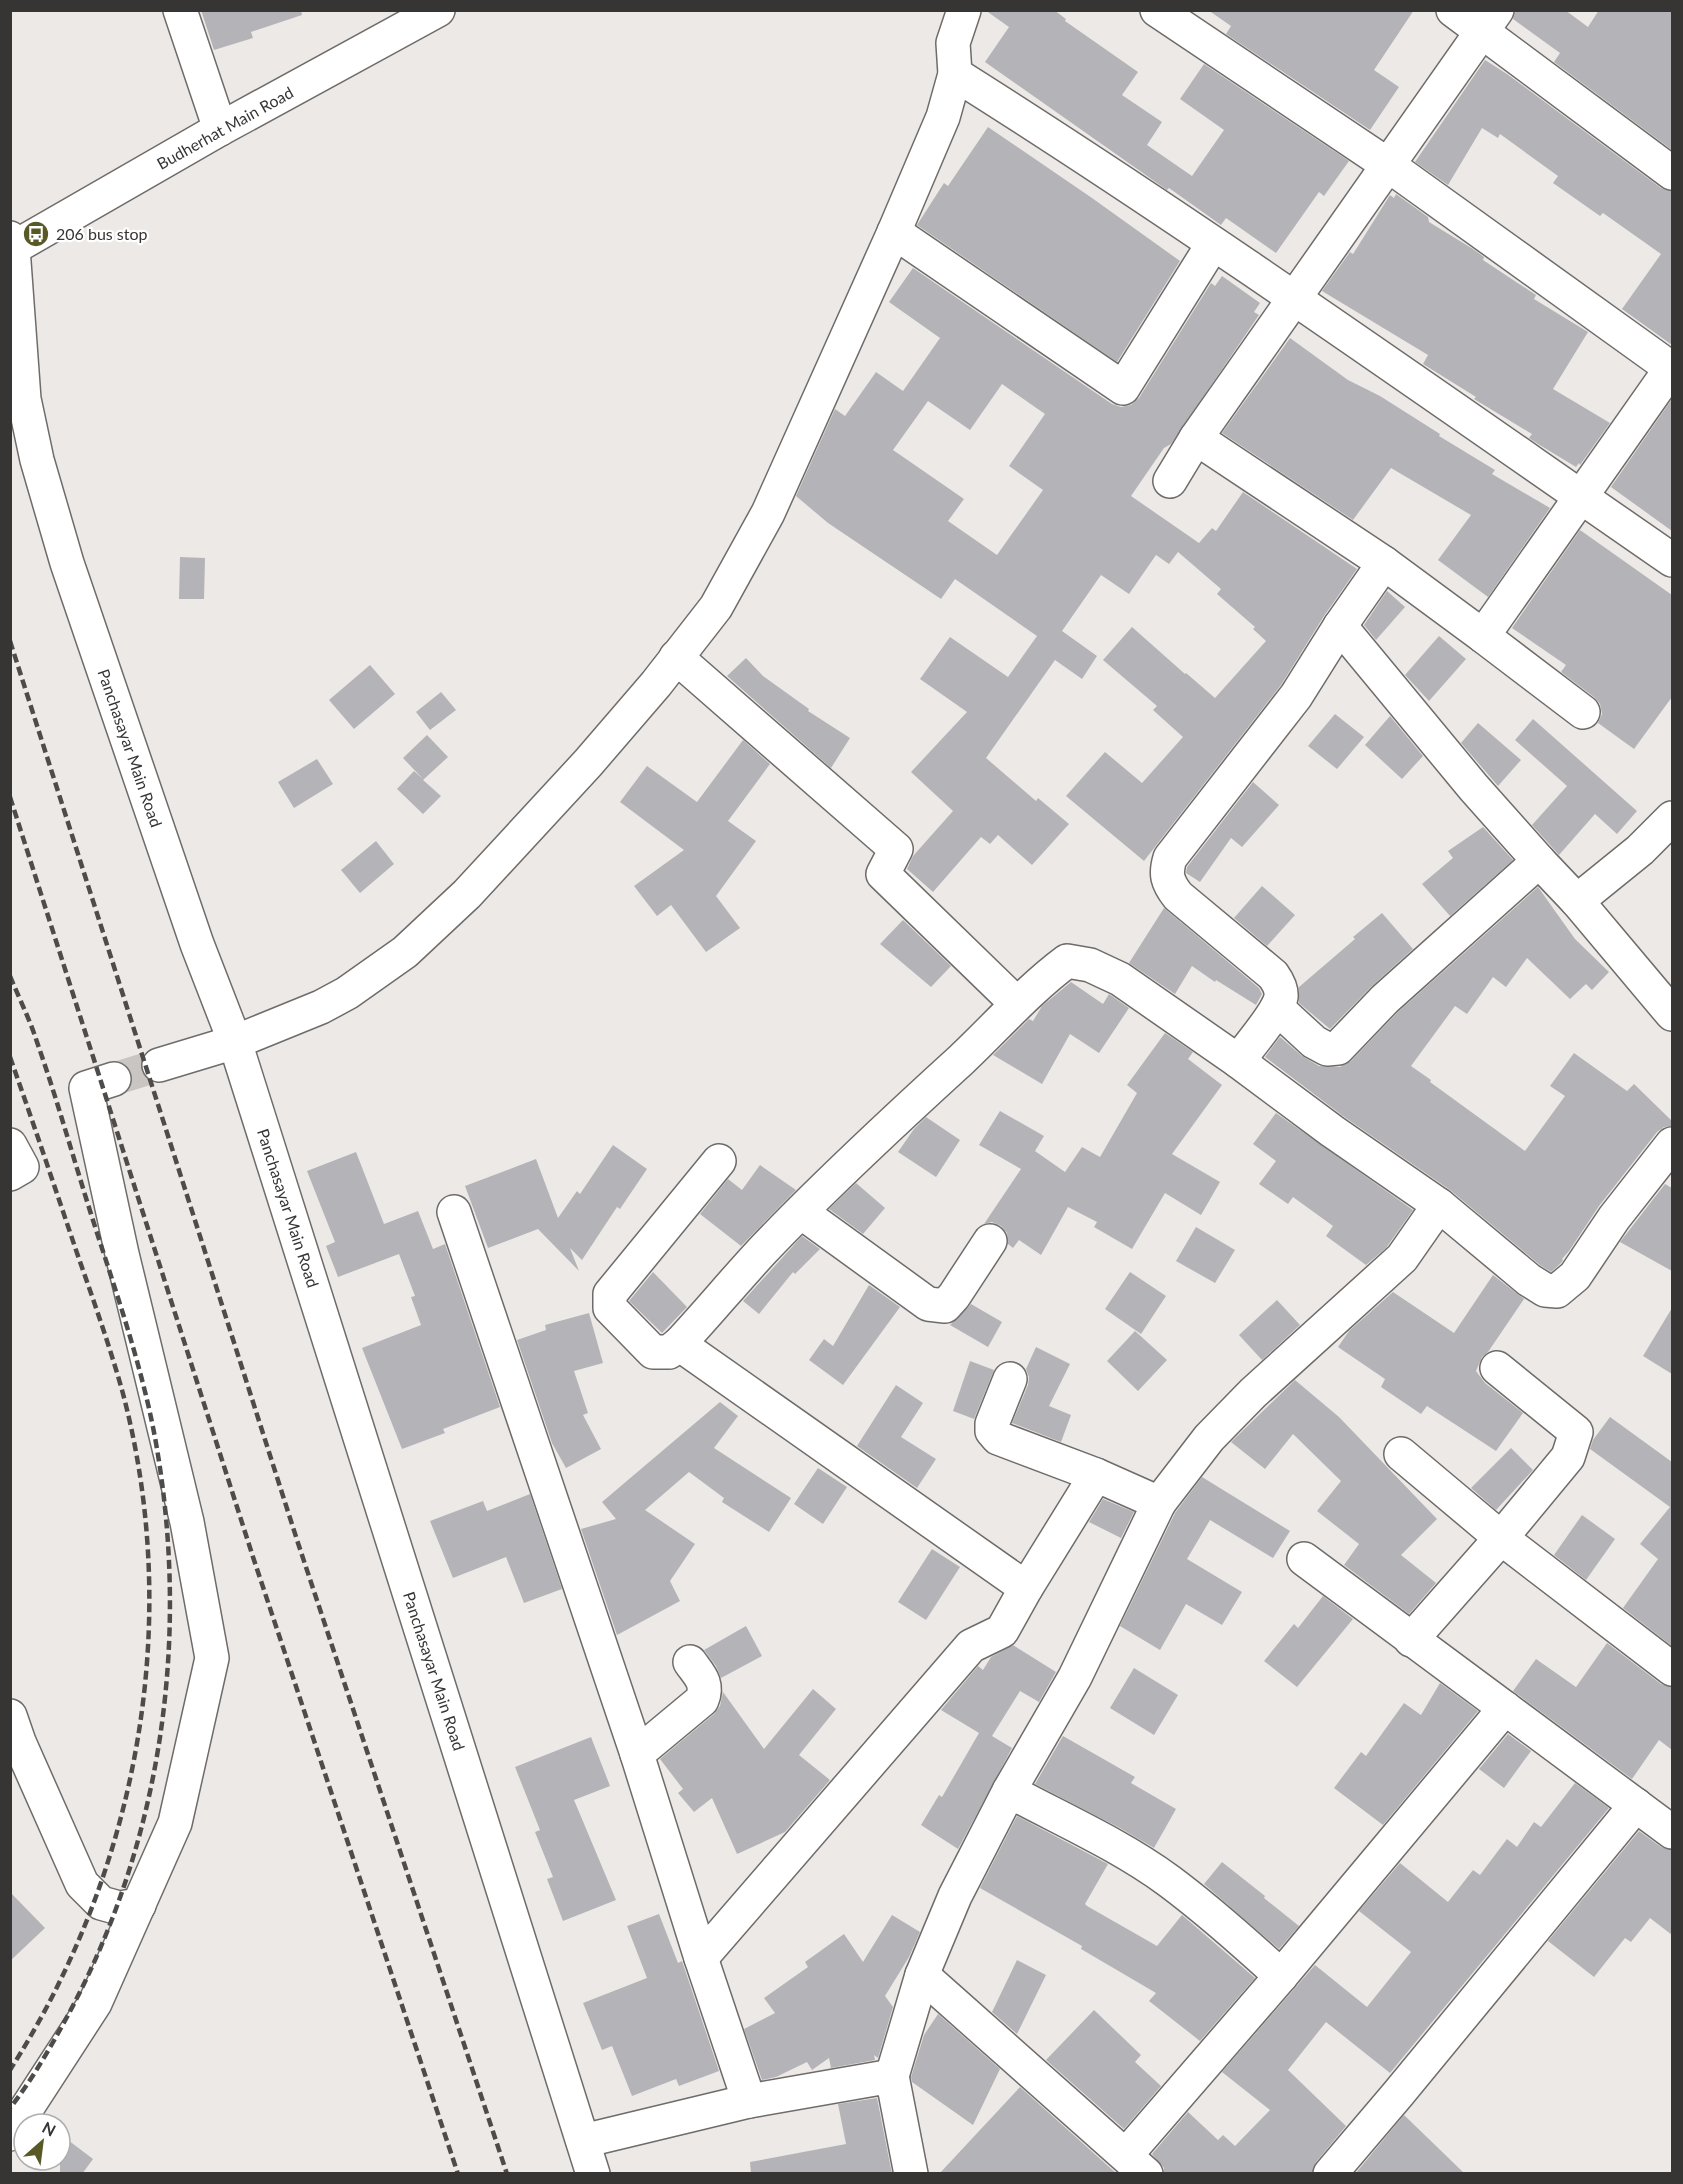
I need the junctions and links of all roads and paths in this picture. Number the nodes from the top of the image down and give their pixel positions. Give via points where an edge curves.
1 (180, 10) edge
2 (438, 10) edge
3 (964, 10) edge
4 (1157, 10) edge
5 (1453, 10) edge
6 (1489, 21) edge
7 (954, 74) junction
8 (220, 129) junction
9 (1388, 165) junction
10 (1672, 173) edge
11 (894, 232) junction
12 (12, 243) edge
13 (1213, 244) junction
14 (1294, 300) junction
15 (1672, 368) edge
16 (1196, 438) junction
17 (1170, 481) dead end
18 (1581, 497) junction
19 (1672, 561) edge
20 (1384, 564) junction
21 (1340, 626) junction
22 (1483, 636) junction
23 (676, 657) junction
24 (1583, 712) dead end
25 (1672, 818) edge
26 (1539, 861) junction
27 (1576, 901) junction
28 (1017, 1004) junction
29 (1277, 1008) junction
30 (1672, 1014) edge
31 (235, 1042) junction
32 (1238, 1061) junction
33 (159, 1065) tunnel mouth
34 (114, 1079) tunnel mouth
35 (1672, 1144) edge
36 (10, 1145) edge
37 (719, 1161) dead end
38 (10, 1174) edge
39 (1439, 1205) junction
40 (454, 1212) dead end
41 (801, 1212) junction
42 (990, 1241) dead end
43 (680, 1344) junction
44 (1497, 1368) dead end
45 (1010, 1379) dead end
46 (1401, 1454) dead end
47 (1096, 1475) junction
48 (1158, 1503) junction
49 (1501, 1538) junction
50 (1304, 1559) dead end
51 (1026, 1588) junction
52 (1411, 1640) junction
53 (690, 1662) dead end
54 (1672, 1669) edge
55 (1505, 1708) junction
56 (10, 1716) edge
57 (637, 1754) junction
58 (1009, 1791) junction
59 (1636, 1805) junction
60 (1672, 1832) edge
61 (138, 1905) junction
62 (701, 1958) junction
63 (922, 1975) junction
64 (1281, 1976) junction
65 (892, 2076) junction
66 (749, 2101) junction
67 (10, 2134) edge
68 (583, 2141) junction
69 (1136, 2164) edge
70 (593, 2174) edge
71 (911, 2174) edge
72 (1330, 2174) edge

1 - 8 street
2 - 8 street, Budherhat Main Road
3 - 7 street via 953,43
4 - 9 street
5 - 6 street
6 - 9 street
6 - 10 street
7 - 11 street via 943,117
7 - 13 street
8 - 12 street, Budherhat Main Road
9 - 14 street
9 - 15 street
11 - 13 street via 1123,388
11 - 23 street via 768,513 716,607
12 - 31 street, Panchasayar Main Road via 24,399 37,460 67,563 197,944
13 - 14 street
14 - 16 street
14 - 18 street
15 - 18 street
16 - 17 street
16 - 20 street
18 - 19 street
18 - 22 street
20 - 21 street
20 - 22 street
21 - 26 street
21 - 29 street via 1296,696 1170,858 1166,871 1178,896 1273,975 1280,986
22 - 24 street
23 - 28 street via 896,849 883,874
23 - 31 street via 588,763 466,894 405,952 321,1007
25 - 27 street via 1640,850
26 - 27 street
26 - 29 street via 1385,999 1338,1048 1327,1049 1314,1042
27 - 30 street
28 - 32 street via 1067,961 1090,965 1120,979
28 - 41 street
29 - 32 street
31 - 33 street
31 - 68 street, Panchasayar Main Road
32 - 39 street
34 - 61 street via 86,1088 187,1522 212,1658 175,1823
35 - 39 street via 1575,1276 1557,1291 1545,1290 1529,1280
36 - 38 street via 22,1167
37 - 43 street via 610,1294 610,1308 653,1352 669,1352
39 - 48 street via 1402,1257 1253,1393 1209,1438
40 - 57 street
41 - 42 street via 928,1304 945,1306
41 - 43 street
43 - 51 street
44 - 49 street via 1576,1432 1568,1457
45 - 47 street via 992,1424 998,1438
46 - 49 street
47 - 48 street
47 - 51 street
48 - 58 street via 1075,1677
49 - 52 street
49 - 54 street
50 - 52 street
51 - 62 street via 1002,1631 971,1647
52 - 55 street
53 - 57 street via 705,1683 702,1700
55 - 59 street
55 - 64 street
56 - 61 street via 82,1884 101,1903 119,1908
57 - 62 street
58 - 63 street via 955,1896
58 - 64 street via 1123,1851 1168,1881 1224,1924
59 - 60 street
59 - 72 street
61 - 67 street via 95,2003
62 - 66 street
63 - 65 street
63 - 69 street
64 - 69 street
65 - 66 street
65 - 71 street
66 - 68 street
68 - 70 street, Panchasayar Main Road

